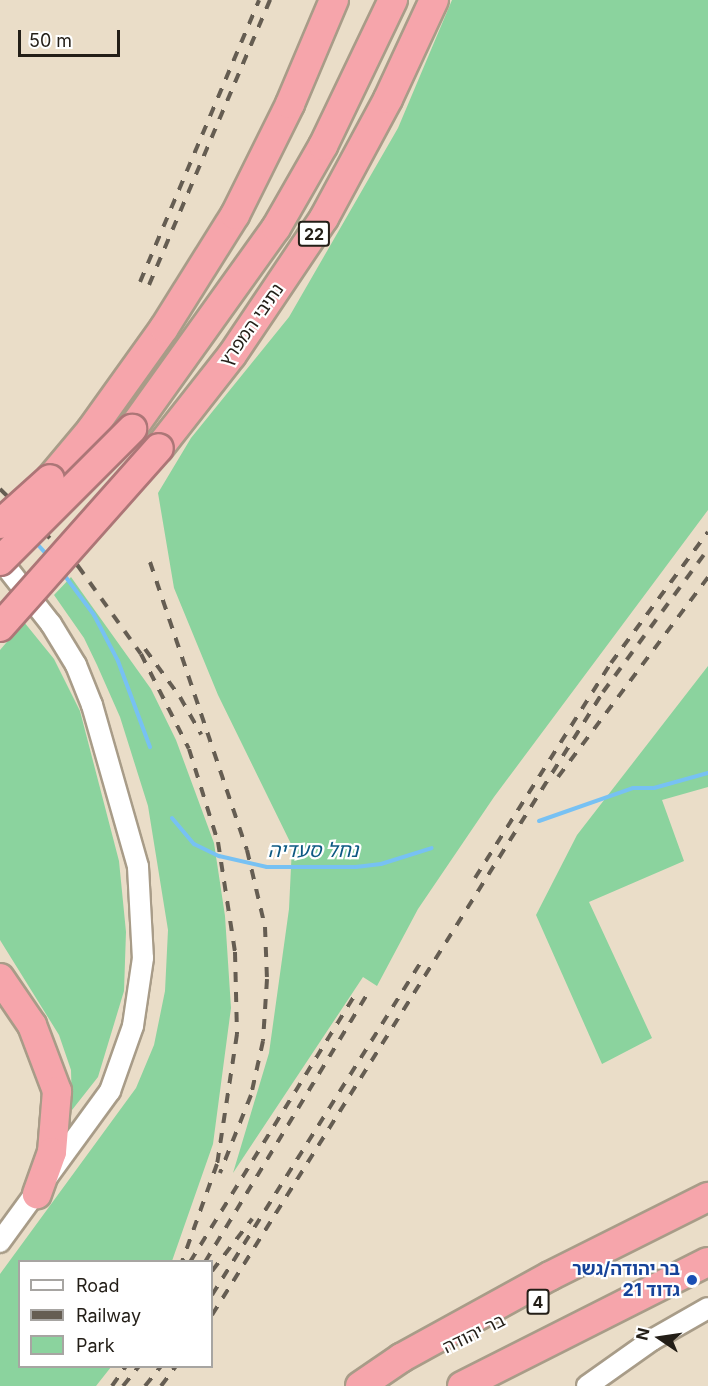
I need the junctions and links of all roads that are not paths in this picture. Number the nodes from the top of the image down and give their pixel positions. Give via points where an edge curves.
1 (334, 0) edge
2 (393, 0) edge
3 (434, 0) edge
4 (159, 448) junction
5 (0, 524) edge
6 (0, 560) edge
7 (0, 598) edge
8 (0, 627) edge
9 (0, 978) edge
10 (37, 1194) junction
11 (708, 1197) edge
12 (708, 1217) edge
13 (0, 1242) edge
14 (708, 1262) edge
15 (708, 1308) edge
16 (360, 1386) edge
17 (369, 1386) edge
18 (462, 1386) edge
19 (586, 1386) edge

1 - 5 highway, bridge via 290,104 235,215 164,328 50,479
2 - 6 highway, נתיבי המפרץ / 22, bridge via 323,146 276,228 132,429
3 - 4 highway, נתיבי המפרץ / 22 via 393,89 324,218 232,355
4 - 7 highway, נתיבי המפרץ / 22, bridge
4 - 8 highway, bridge
6 - 10 street via 51,624 76,665 128,820 142,912 139,996 120,1070 94,1117
9 - 10 highway via 32,1025 57,1091 52,1152
10 - 13 street
11 - 16 highway via 550,1276 400,1358
12 - 17 highway, בר יהודה / 4
14 - 18 highway, 4
15 - 19 street via 652,1340

